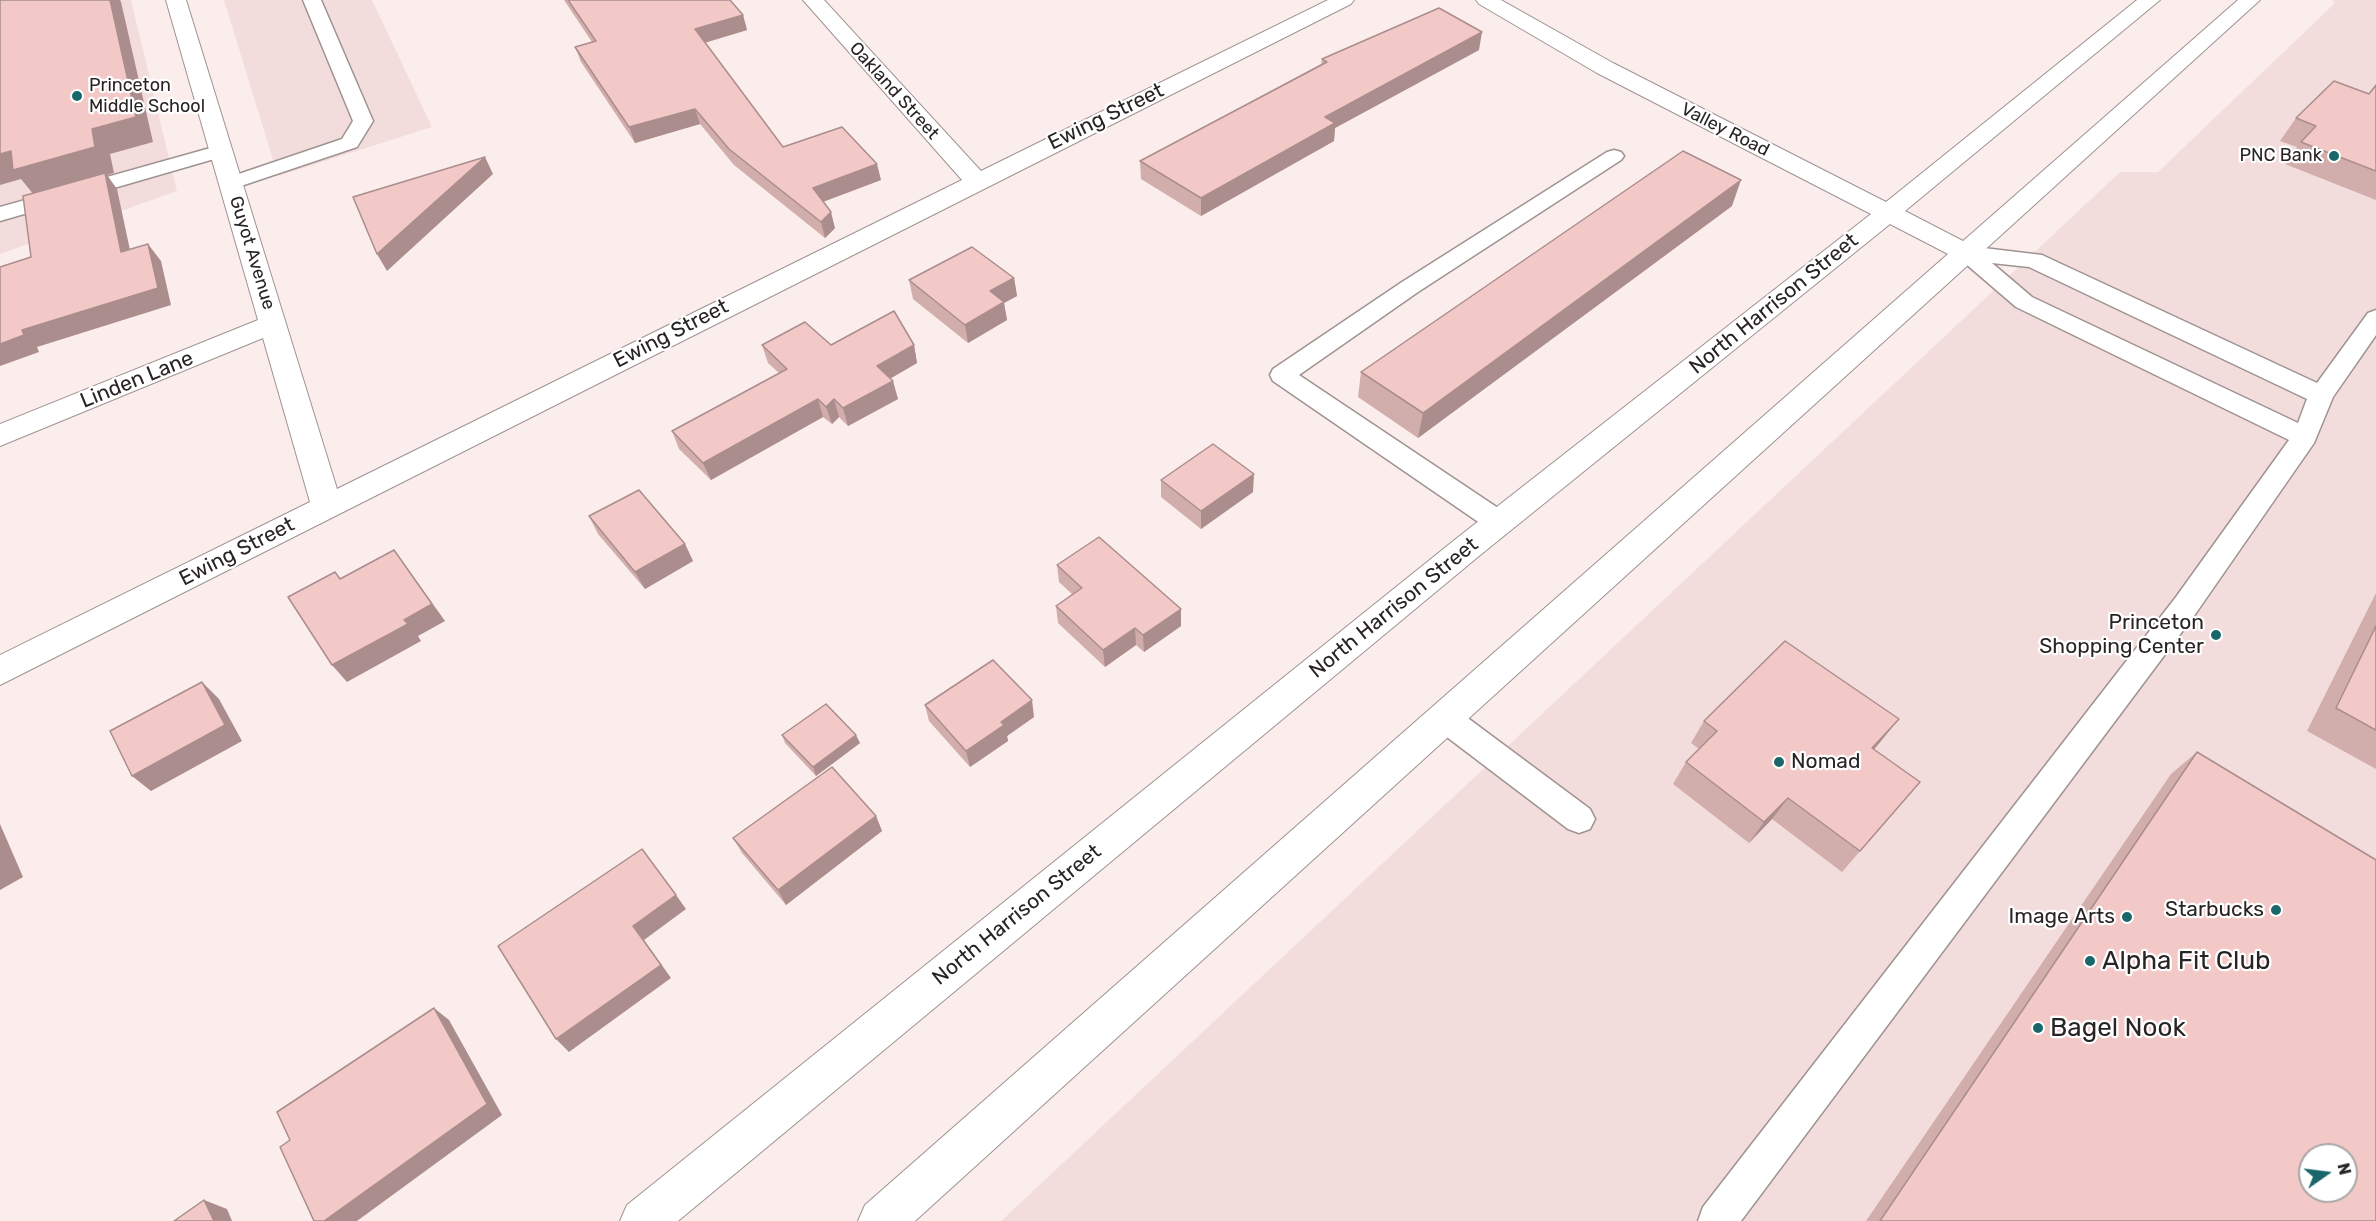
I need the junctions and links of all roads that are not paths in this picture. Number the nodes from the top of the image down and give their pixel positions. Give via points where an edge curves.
1 (176, 0) edge
2 (312, 0) edge
3 (813, 0) edge
4 (1344, 0) edge
5 (1486, 0) edge
6 (2150, 0) edge
7 (2250, 0) edge
8 (221, 151) junction
9 (1614, 156) dead end
10 (976, 181) junction
11 (231, 183) junction
12 (0, 214) edge
13 (1887, 214) junction
14 (1968, 253) junction
15 (2376, 318) edge
16 (273, 324) junction
17 (2321, 395) junction
18 (0, 436) edge
19 (2305, 437) junction
20 (327, 507) junction
21 (1500, 523) junction
22 (0, 671) edge
23 (1446, 719) junction
24 (1579, 819) dead end
25 (643, 1221) edge
26 (881, 1221) edge
27 (1717, 1221) edge

1 - 8 street, Guyot Avenue
2 - 11 lane via 363,121 350,143
3 - 10 street, Oakland Street
4 - 10 street, Ewing Street
5 - 13 street, Valley Road via 1605,68
6 - 13 street, North Harrison Street
7 - 14 street
8 - 11 street, Guyot Avenue
8 - 12 lane
9 - 21 lane via 1282,375
10 - 20 street, Ewing Street
11 - 16 street, Guyot Avenue
13 - 14 street, Valley Road
13 - 21 street, North Harrison Street
14 - 17 lane via 2034,260
14 - 19 lane via 2024,302
14 - 23 street
15 - 17 lane
16 - 18 street, Linden Lane
16 - 20 street, Guyot Avenue
17 - 19 lane
19 - 27 lane via 2186,605
20 - 22 street, Ewing Street
21 - 25 street, North Harrison Street
23 - 24 lane
23 - 26 street

